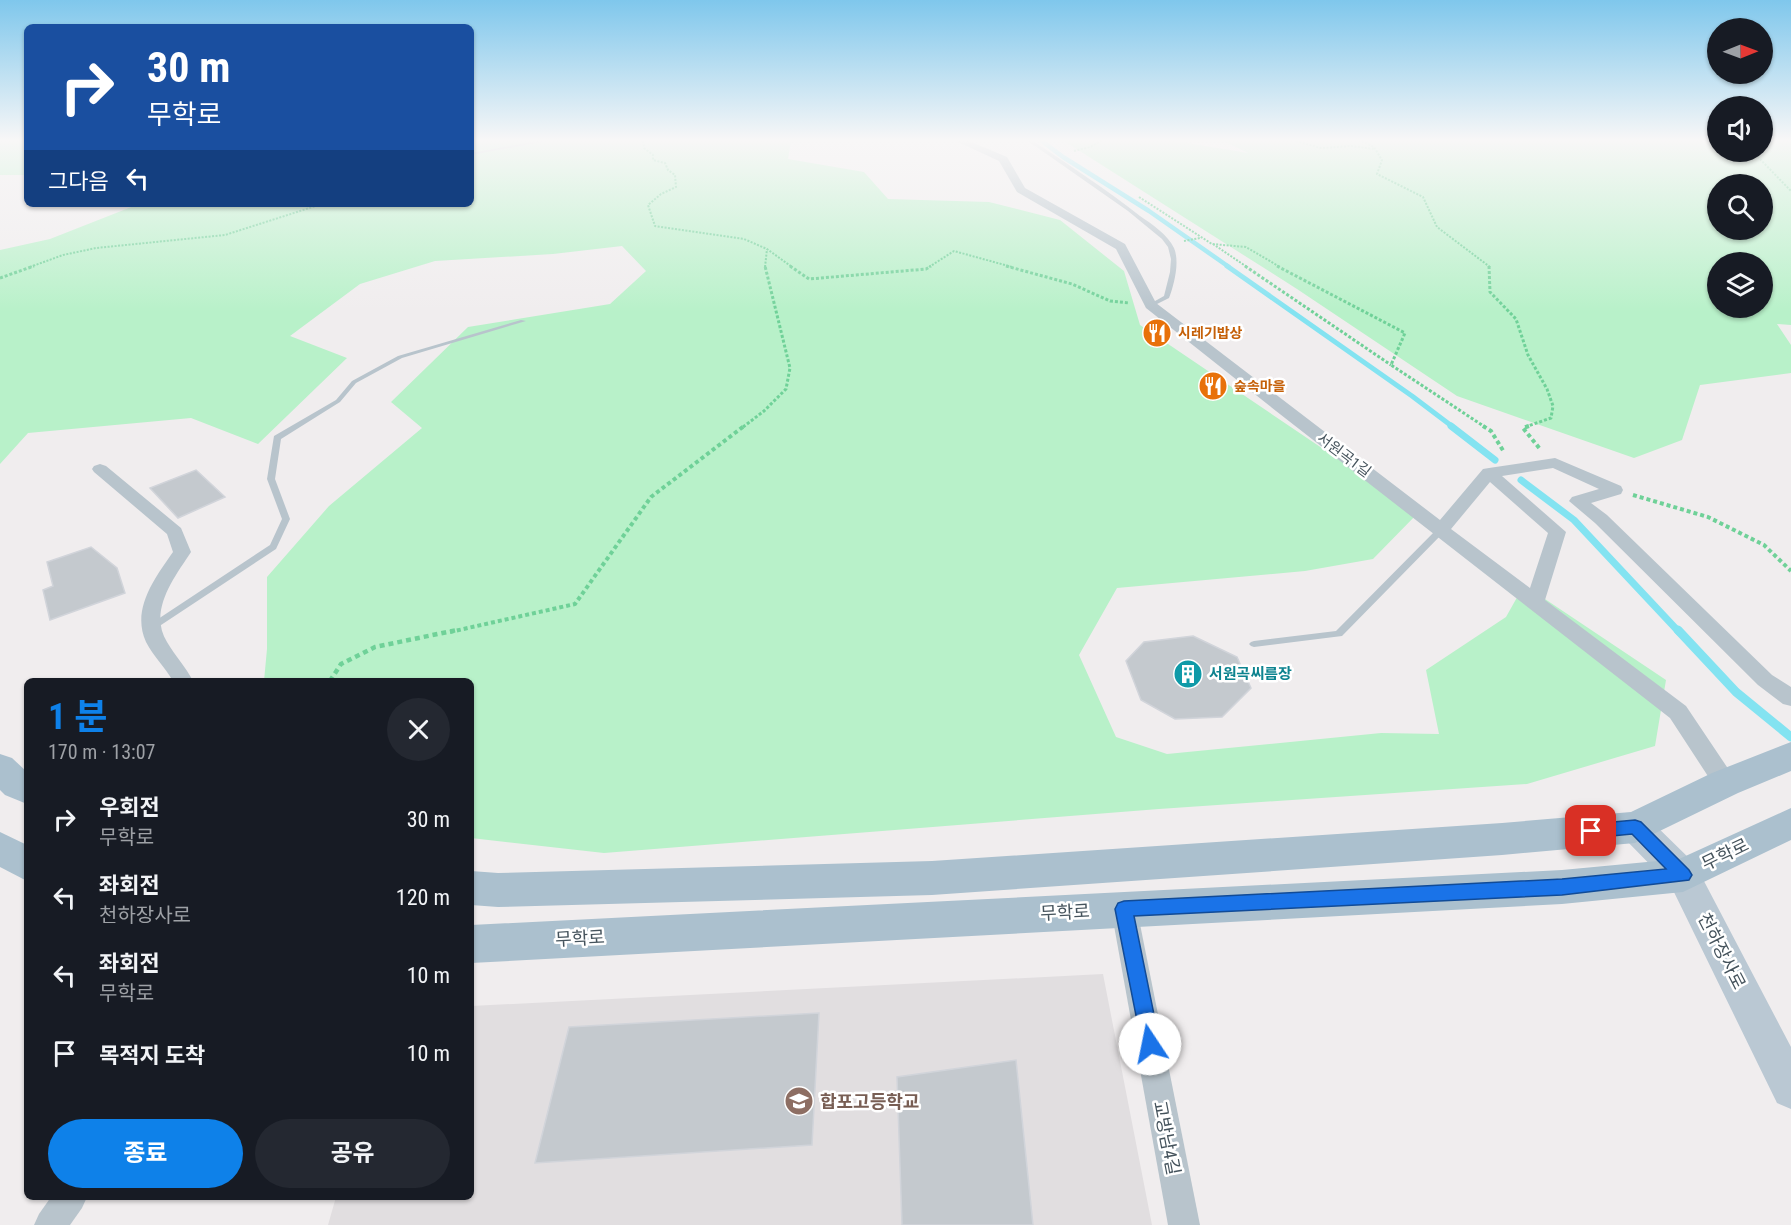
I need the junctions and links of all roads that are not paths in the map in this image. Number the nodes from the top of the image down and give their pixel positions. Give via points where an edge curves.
1 (1035, 198) edge
2 (1112, 198) edge
3 (1151, 304) junction
4 (523, 321) dead end
5 (100, 469) dead end
6 (1489, 473) junction
7 (1441, 530) junction
8 (1535, 601) junction
9 (152, 627) junction
10 (1254, 644) dead end
11 (181, 678) edge
12 (1791, 698) edge
13 (1782, 760) edge
14 (0, 768) edge
15 (1725, 783) junction
16 (24, 787) edge
17 (1791, 823) edge
18 (1635, 827) junction
19 (0, 848) edge
20 (24, 862) edge
21 (1683, 875) junction
22 (474, 888) edge
23 (1124, 909) junction
24 (474, 944) edge
25 (1791, 1089) edge
26 (69, 1200) edge
27 (50, 1225) edge
28 (1184, 1225) edge

1 - 3 street, 서원곡1길 via 1121,247
2 - 3 lane via 1170,243 1173,254 1167,297
3 - 7 street, 서원곡1길
4 - 9 lane via 400,357 354,382 338,401 277,438 271,479 286,519 273,547
5 - 9 street via 175,532 182,552 158,588 150,618
6 - 7 street
6 - 8 street via 1557,532
6 - 12 street via 1555,463 1615,490 1578,501 1765,680
7 - 8 street, 서원곡1길
7 - 10 lane via 1339,634
8 - 15 street, 서원곡1길 via 1678,712
9 - 11 street via 156,641
13 - 15 main road
14 - 16 main road
15 - 18 main road
17 - 21 main road, 무학로
18 - 21 main road, 천하장사로
18 - 22 main road via 932,878
19 - 20 main road
21 - 23 main road, 무학로 via 1562,887
21 - 25 main road, 천하장사로
23 - 24 main road, 무학로
23 - 28 street, 교방남4길
26 - 27 street

